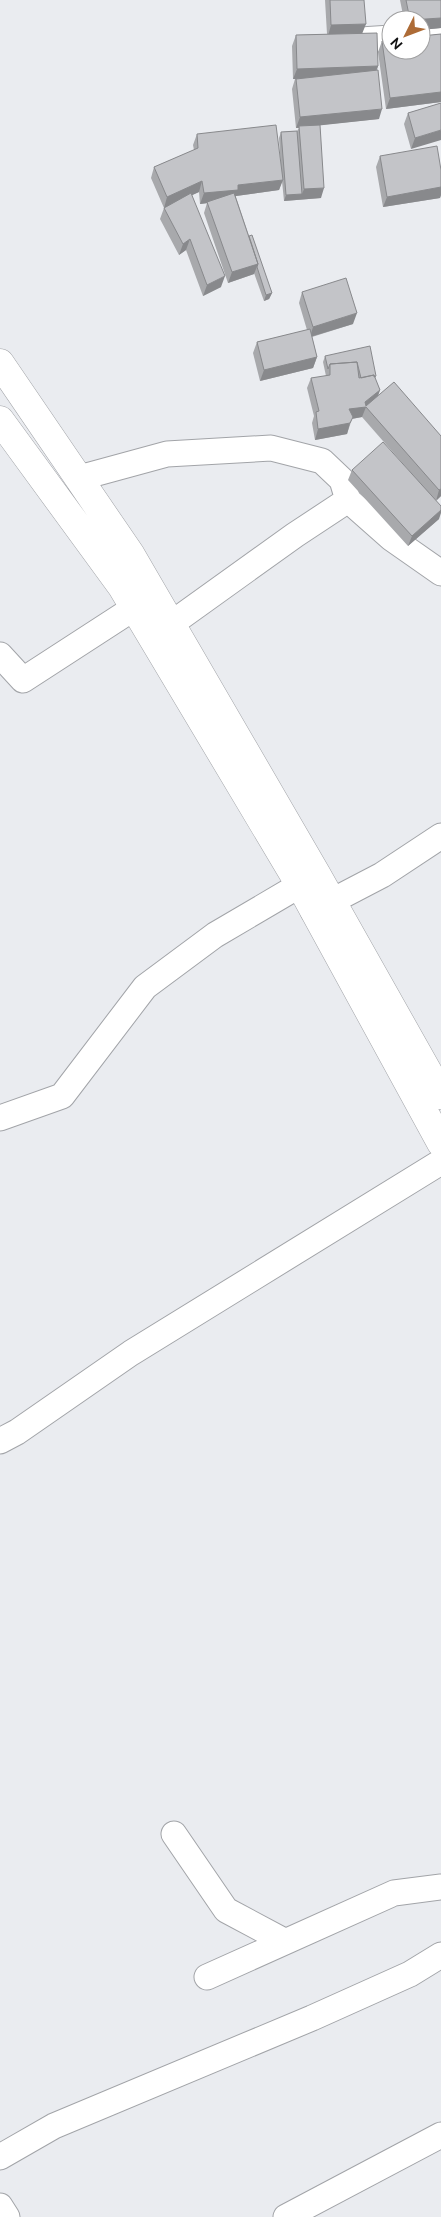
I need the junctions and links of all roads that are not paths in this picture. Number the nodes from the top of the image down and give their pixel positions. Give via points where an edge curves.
1 (381, 39) edge
2 (346, 41) edge
3 (0, 363) edge
4 (0, 420) edge
5 (79, 478) junction
6 (348, 500) junction
7 (441, 573) edge
8 (134, 608) junction
9 (171, 624) junction
10 (0, 655) edge
11 (441, 836) edge
12 (308, 880) junction
13 (322, 906) junction
14 (441, 1095) edge
15 (0, 1118) edge
16 (441, 1142) edge
17 (441, 1162) edge
18 (0, 1441) edge
19 (174, 1834) dead end
20 (441, 1886) edge
21 (284, 1941) junction
22 (441, 1955) edge
23 (207, 1977) dead end
24 (441, 2135) edge
25 (0, 2156) edge
26 (0, 2206) edge
27 (292, 2216) edge
28 (7, 2217) edge

1 - 2 street
3 - 5 main road
4 - 8 main road
5 - 6 street via 168,454 271,448 322,461 342,480
5 - 9 main road via 131,555
6 - 7 street via 391,538
6 - 9 street
8 - 10 street via 22,680
8 - 12 main road
9 - 12 main road
11 - 13 street via 382,875
12 - 13 main road
12 - 15 street via 215,935 145,988 62,1096
13 - 14 main road
13 - 16 main road
17 - 18 street via 131,1353
19 - 21 street via 226,1910
20 - 21 street via 394,1893
21 - 23 street
22 - 25 street via 410,1974 312,2018 54,2126
24 - 27 street
26 - 28 street

